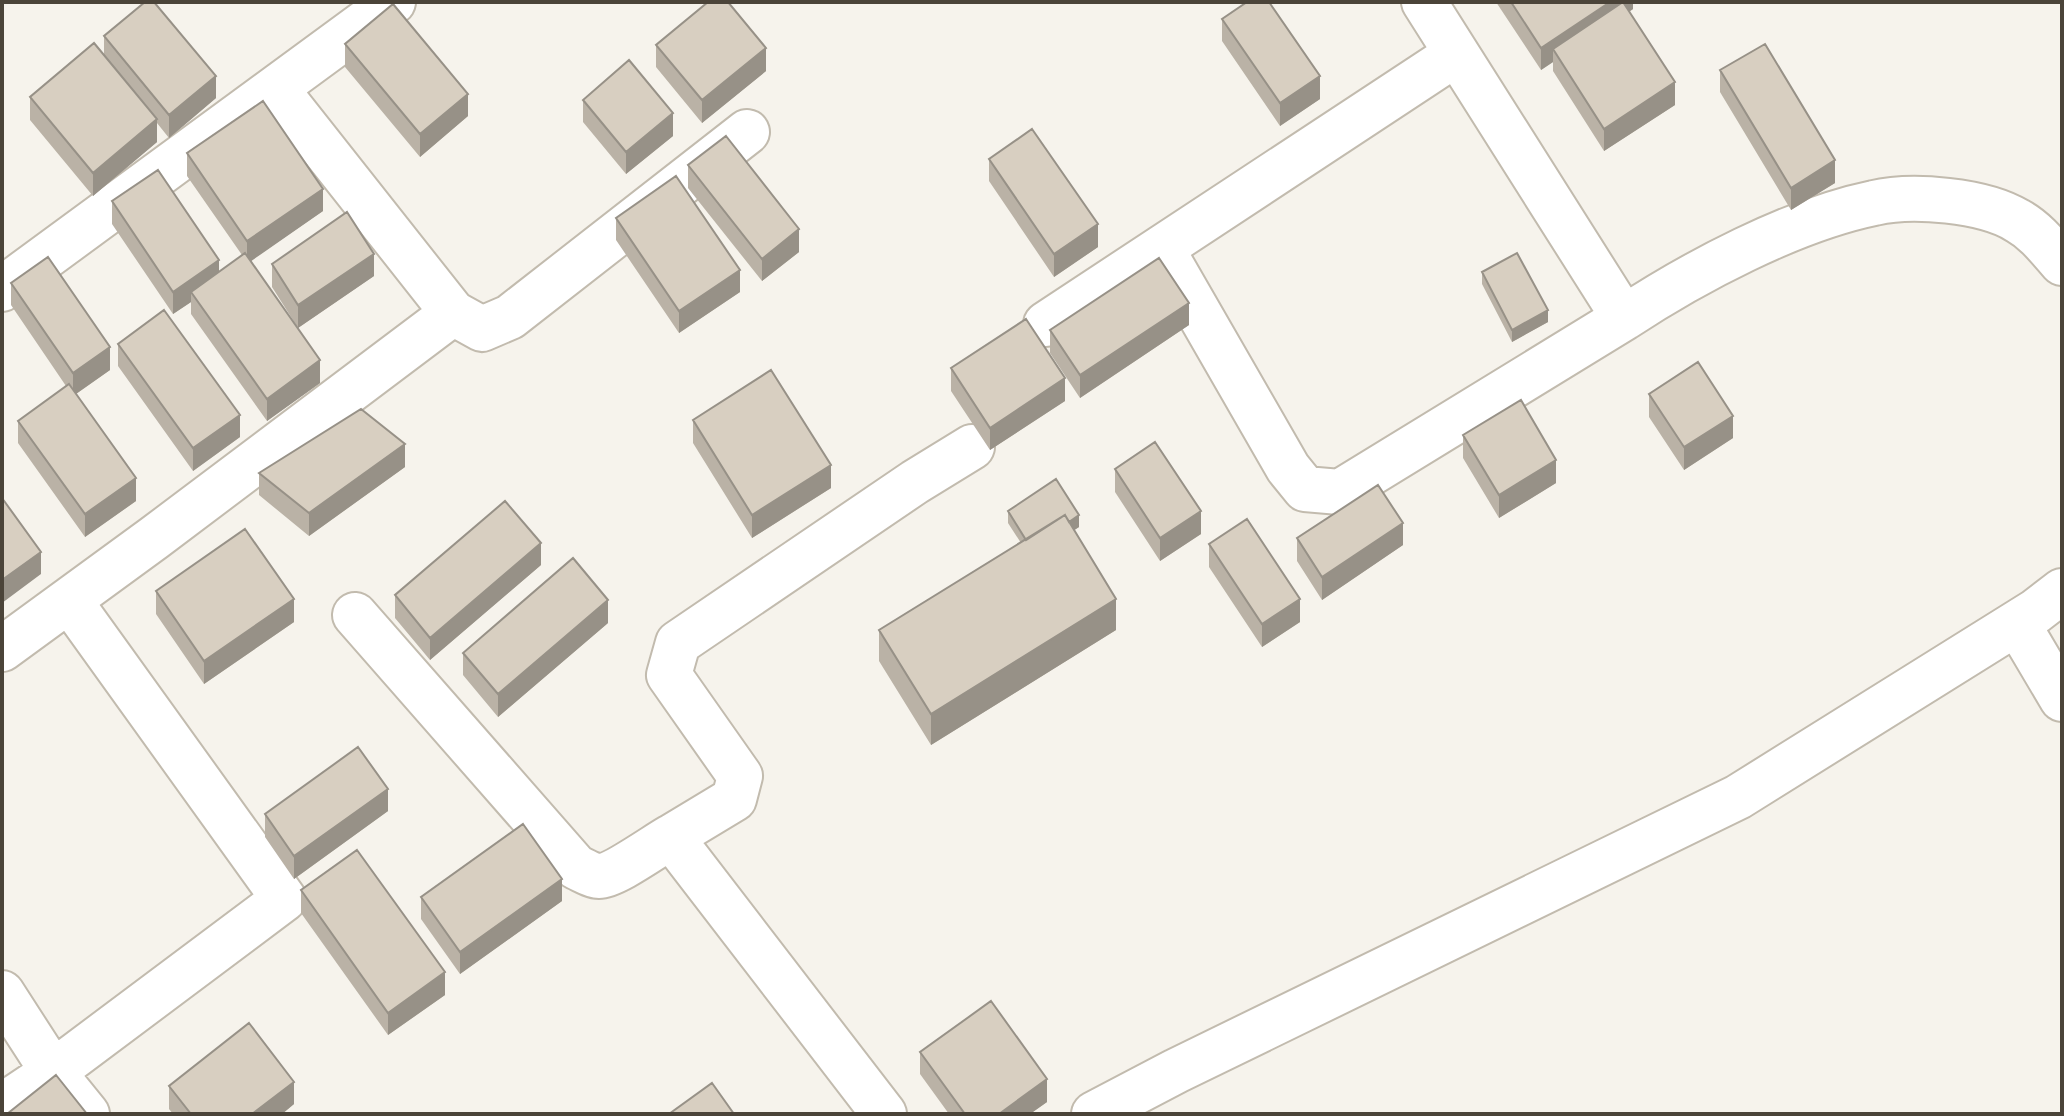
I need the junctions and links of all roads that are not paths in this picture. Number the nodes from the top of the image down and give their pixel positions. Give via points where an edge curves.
1 (393, 2) edge
2 (1424, 2) edge
3 (1456, 54) junction
4 (276, 89) junction
5 (747, 132) dead end
6 (1162, 249) junction
7 (2062, 263) edge
8 (2, 289) edge
9 (453, 313) junction
10 (1624, 318) junction
11 (1046, 324) dead end
12 (972, 447) dead end
13 (2062, 591) edge
14 (69, 600) junction
15 (355, 615) dead end
16 (2017, 623) junction
17 (2, 649) edge
18 (2062, 699) edge
19 (671, 837) junction
20 (2, 993) edge
21 (53, 1072) junction
22 (2, 1106) edge
23 (87, 1114) edge
24 (884, 1114) edge
25 (1094, 1114) edge

1 - 4 street
2 - 3 street
3 - 6 street
3 - 10 street
4 - 8 street
4 - 9 street
5 - 9 street via 510,317 482,329
6 - 10 street via 1305,489 1340,492
6 - 11 street
7 - 10 street via 2036,234 1991,209 1959,202 1875,202 1781,232
9 - 14 street
12 - 19 street via 678,643 669,675 740,776 734,799
13 - 16 street
14 - 17 street
14 - 21 street via 284,899
15 - 19 street via 576,867 597,876 614,873
16 - 18 street
16 - 25 street via 1738,797
19 - 24 street
20 - 21 street
21 - 22 street
21 - 23 street

